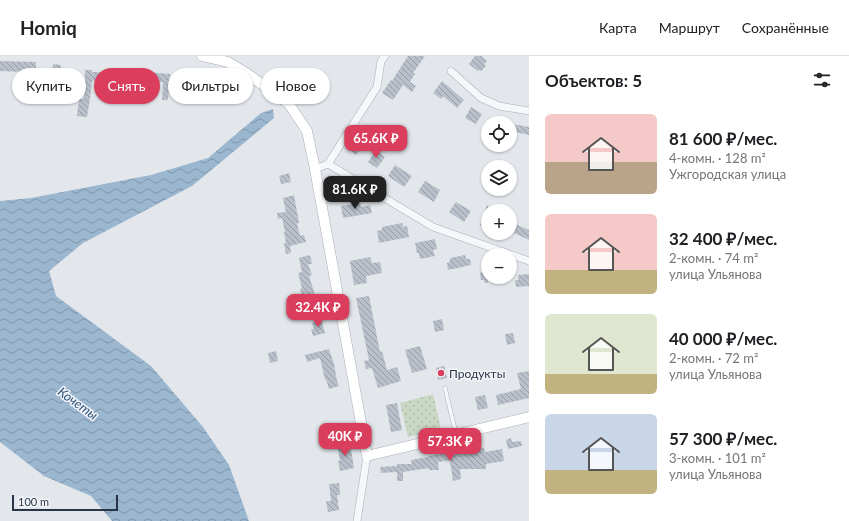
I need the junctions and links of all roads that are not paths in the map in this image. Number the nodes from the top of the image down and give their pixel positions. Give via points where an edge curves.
1 (202, 56) edge
2 (385, 56) edge
3 (451, 71) dead end
4 (529, 111) edge
5 (328, 164) junction
6 (316, 169) junction
7 (529, 261) edge
8 (445, 388) dead end
9 (529, 417) edge
10 (456, 435) junction
11 (367, 456) junction
12 (357, 521) edge

1 - 6 street via 228,62 289,104 307,131
2 - 5 street via 381,61 377,87
3 - 4 street via 481,98 499,106
5 - 6 street
5 - 7 street via 433,227
6 - 11 street
8 - 10 lane
9 - 10 street
10 - 11 street
11 - 12 street

